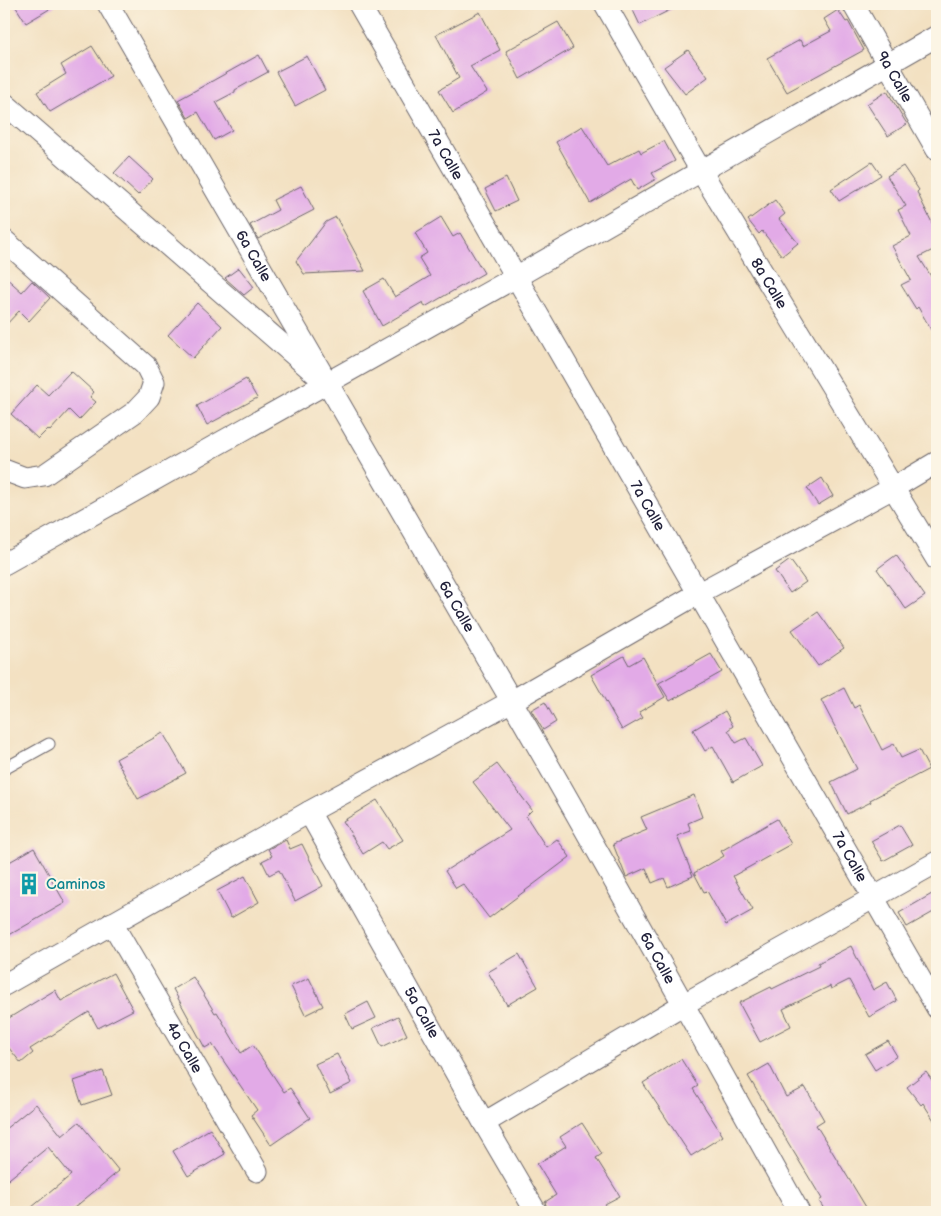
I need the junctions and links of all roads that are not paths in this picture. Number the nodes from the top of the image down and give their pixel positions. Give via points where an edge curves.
1 (108, 4) edge
2 (359, 4) edge
3 (605, 4) edge
4 (853, 4) edge
5 (937, 36) edge
6 (888, 64) junction
7 (4, 103) edge
8 (937, 150) edge
9 (701, 171) junction
10 (4, 240) edge
11 (516, 277) junction
12 (327, 384) junction
13 (937, 462) edge
14 (4, 470) edge
15 (894, 487) junction
16 (937, 560) edge
17 (4, 564) edge
18 (699, 593) junction
19 (512, 701) junction
20 (49, 744) dead end
21 (4, 769) edge
22 (309, 812) junction
23 (937, 862) edge
24 (873, 898) junction
25 (112, 923) junction
26 (4, 985) edge
27 (684, 1004) junction
28 (937, 1008) edge
29 (484, 1123) junction
30 (257, 1171) dead end
31 (536, 1212) edge
32 (799, 1212) edge

1 - 12 street, 6a Calle
2 - 11 street, 7a Calle
3 - 9 street, 8a Calle
4 - 6 street, 9a Calle
5 - 6 street
6 - 8 street, 9a Calle
6 - 9 street
7 - 12 street
9 - 11 street
9 - 15 street, 8a Calle
10 - 14 street via 146,366 154,382 149,397 135,412 44,475 25,478
11 - 12 street
11 - 18 street, 7a Calle
12 - 17 street
12 - 19 street, 6a Calle
13 - 15 street
15 - 16 street, 8a Calle
15 - 18 street
18 - 19 street
18 - 24 street, 7a Calle
19 - 22 street
19 - 27 street, 6a Calle
20 - 21 lane
22 - 25 street
22 - 29 street, 5a Calle
23 - 24 street
24 - 27 street
24 - 28 street, 7a Calle
25 - 26 street
25 - 30 street, 4a Calle
27 - 29 street
27 - 32 street, 6a Calle
29 - 31 street, 5a Calle

